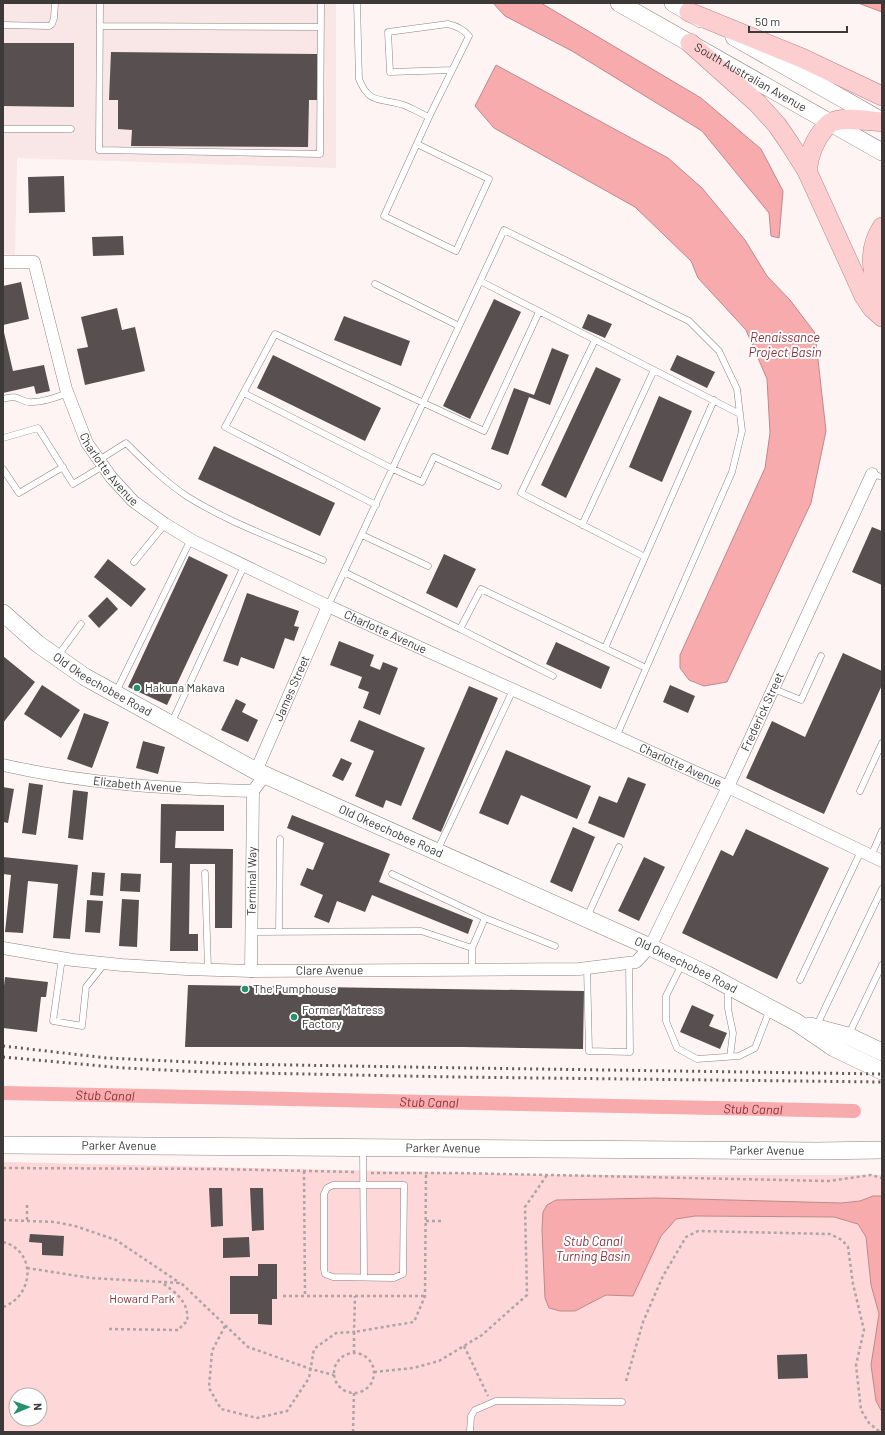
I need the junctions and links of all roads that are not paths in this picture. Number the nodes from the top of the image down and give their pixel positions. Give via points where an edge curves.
1 (55, 3) edge
2 (100, 3) edge
3 (321, 3) edge
4 (357, 3) edge
5 (618, 3) edge
6 (681, 8) edge
7 (3, 25) edge
8 (100, 26) junction
9 (321, 27) junction
10 (690, 44) junction
11 (452, 70) junction
12 (882, 96) edge
13 (428, 117) junction
14 (830, 122) junction
15 (882, 122) edge
16 (3, 129) edge
17 (71, 129) dead end
18 (417, 144) junction
19 (882, 152) edge
20 (807, 171) junction
21 (882, 228) edge
22 (3, 262) edge
23 (480, 281) junction
24 (375, 284) dead end
25 (882, 295) edge
26 (539, 312) junction
27 (882, 317) edge
28 (459, 326) junction
29 (595, 340) junction
30 (654, 370) junction
31 (68, 393) junction
32 (244, 393) junction
33 (3, 398) edge
34 (714, 400) junction
35 (424, 402) junction
36 (740, 414) junction
37 (3, 438) edge
38 (101, 463) junction
39 (63, 468) junction
40 (393, 468) junction
41 (3, 469) edge
42 (877, 476) edge
43 (498, 486) dead end
44 (376, 505) junction
45 (165, 524) junction
46 (582, 525) junction
47 (362, 535) junction
48 (191, 539) junction
49 (644, 557) junction
50 (323, 560) dead end
51 (134, 562) dead end
52 (244, 566) junction
53 (428, 566) dead end
54 (344, 572) junction
55 (328, 606) junction
56 (3, 613) edge
57 (81, 624) dead end
58 (460, 629) junction
59 (605, 648) junction
60 (821, 656) dead end
61 (57, 657) junction
62 (646, 668) junction
63 (552, 676) dead end
64 (774, 689) junction
65 (513, 690) junction
66 (116, 694) junction
67 (171, 724) junction
68 (616, 737) junction
69 (882, 743) edge
70 (3, 765) edge
71 (260, 773) junction
72 (728, 787) junction
73 (253, 791) junction
74 (860, 791) dead end
75 (882, 832) edge
76 (280, 839) dead end
77 (619, 847) dead end
78 (437, 852) junction
79 (866, 853) junction
80 (882, 861) edge
81 (205, 873) dead end
82 (392, 874) dead end
83 (882, 889) edge
84 (486, 918) junction
85 (586, 919) junction
86 (279, 931) junction
87 (252, 932) junction
88 (555, 946) dead end
89 (650, 947) junction
90 (3, 948) edge
91 (472, 948) junction
92 (62, 958) junction
93 (105, 963) junction
94 (629, 963) junction
95 (682, 963) junction
96 (882, 965) edge
97 (587, 968) junction
98 (208, 970) junction
99 (251, 970) junction
100 (472, 970) junction
101 (800, 980) dead end
102 (728, 986) junction
103 (770, 1008) junction
104 (796, 1022) junction
105 (816, 1027) junction
106 (848, 1036) junction
107 (882, 1051) edge
108 (730, 1057) junction
109 (882, 1071) edge
110 (3, 1145) edge
111 (363, 1148) junction
112 (882, 1150) edge
113 (363, 1185) junction
114 (364, 1278) junction
115 (622, 1402) dead end
116 (470, 1432) edge

1 - 7 lane via 54,18 49,26
2 - 8 lane
3 - 9 lane
4 - 13 lane via 359,75 362,87 373,98 400,104
5 - 10 street, South Australian Avenue
6 - 12 main road via 802,58
6 - 15 street
8 - 9 lane
8 - 9 lane via 99,150 320,154
10 - 14 street, South Australian Avenue
10 - 20 main road via 757,103 777,125
11 - 11 lane via 469,36 463,29 448,24 388,32 390,72
11 - 13 lane
13 - 18 lane
14 - 15 main road via 851,119
14 - 19 street, South Australian Avenue
14 - 20 main road via 813,146
16 - 17 lane
18 - 18 lane via 384,216 456,251 489,179
20 - 27 main road via 864,296
21 - 25 main road via 878,233 871,258 876,285
22 - 31 street, Charlotte Avenue via 34,262
23 - 26 lane
23 - 28 lane
23 - 36 lane via 504,230 689,321 719,351 737,389
24 - 28 lane
26 - 29 lane
26 - 35 lane via 484,431
28 - 35 lane
29 - 30 lane
29 - 46 lane via 521,493
30 - 34 lane
30 - 46 lane
31 - 33 lane via 32,403 14,396
31 - 38 street, Charlotte Avenue via 87,443
32 - 35 lane via 275,334
32 - 40 lane
32 - 44 lane via 225,427
34 - 36 lane
34 - 49 lane
35 - 40 lane
36 - 62 lane via 742,431 732,472
37 - 39 lane via 38,428
38 - 39 lane via 73,484
38 - 45 street, Charlotte Avenue via 133,501
38 - 50 lane via 126,443 154,471 187,496 224,516
39 - 41 lane via 19,493
40 - 43 lane via 422,482 434,457
40 - 44 lane
42 - 64 street, Frederick Street
44 - 47 lane
45 - 48 street, Charlotte Avenue
45 - 51 lane
46 - 49 lane
47 - 53 lane
47 - 54 lane
48 - 52 street, Charlotte Avenue
48 - 66 lane
49 - 59 lane
52 - 55 street, Charlotte Avenue
52 - 67 lane
54 - 55 lane
54 - 58 lane
55 - 65 street, Charlotte Avenue
55 - 71 street, James Street
56 - 61 street, Old Okeechobee Road
57 - 61 lane
58 - 59 lane via 481,589
58 - 63 lane
59 - 62 lane
60 - 64 lane via 801,700
61 - 66 street, Old Okeechobee Road via 85,677
62 - 68 lane
64 - 72 street, Frederick Street
65 - 68 street, Charlotte Avenue
65 - 78 lane
66 - 67 street, Old Okeechobee Road
67 - 71 street, Old Okeechobee Road
68 - 72 street, Charlotte Avenue
69 - 74 lane
70 - 73 street, Elizabeth Avenue via 72,778 132,785
71 - 73 street
71 - 78 street, Old Okeechobee Road
72 - 79 street, Charlotte Avenue
72 - 89 street, Frederick Street
73 - 87 street, Terminal Way
75 - 79 lane
76 - 86 lane
77 - 85 lane
78 - 85 street, Old Okeechobee Road
79 - 80 street, Charlotte Avenue
79 - 101 lane
81 - 98 lane
82 - 84 lane
83 - 105 lane
84 - 88 lane
84 - 91 lane
85 - 89 street, Old Okeechobee Road
86 - 87 lane
86 - 91 lane via 421,931
87 - 99 street, Terminal Way
89 - 94 street, Clare Avenue via 636,962
89 - 95 street, Old Okeechobee Road
90 - 92 street, Clare Avenue
91 - 100 lane
92 - 93 street, Clare Avenue
92 - 93 lane via 53,1021 82,1026 86,987
93 - 98 street, Clare Avenue
94 - 97 street, Clare Avenue
94 - 97 lane via 630,1052 589,1051
95 - 102 street, Old Okeechobee Road
95 - 108 lane via 666,996 666,1022 677,1048 696,1059
96 - 106 lane
97 - 100 street, Clare Avenue
98 - 99 street, Clare Avenue
99 - 100 street, Clare Avenue
102 - 103 street, Old Okeechobee Road
102 - 108 lane via 728,1009 733,1033
103 - 104 street, Old Okeechobee Road
103 - 108 lane via 755,1048 739,1056
104 - 105 street, Old Okeechobee Road
104 - 109 street, Old Okeechobee Road via 834,1048
105 - 106 street, Old Okeechobee Road
106 - 107 street, Old Okeechobee Road
110 - 111 street, Parker Avenue
111 - 112 street, Parker Avenue
111 - 113 lane
113 - 114 lane
113 - 114 lane via 333,1185 327,1188 324,1194 324,1269 325,1274 333,1277
113 - 114 lane via 404,1185 403,1274 394,1278
115 - 116 lane via 496,1400 475,1410 471,1416

